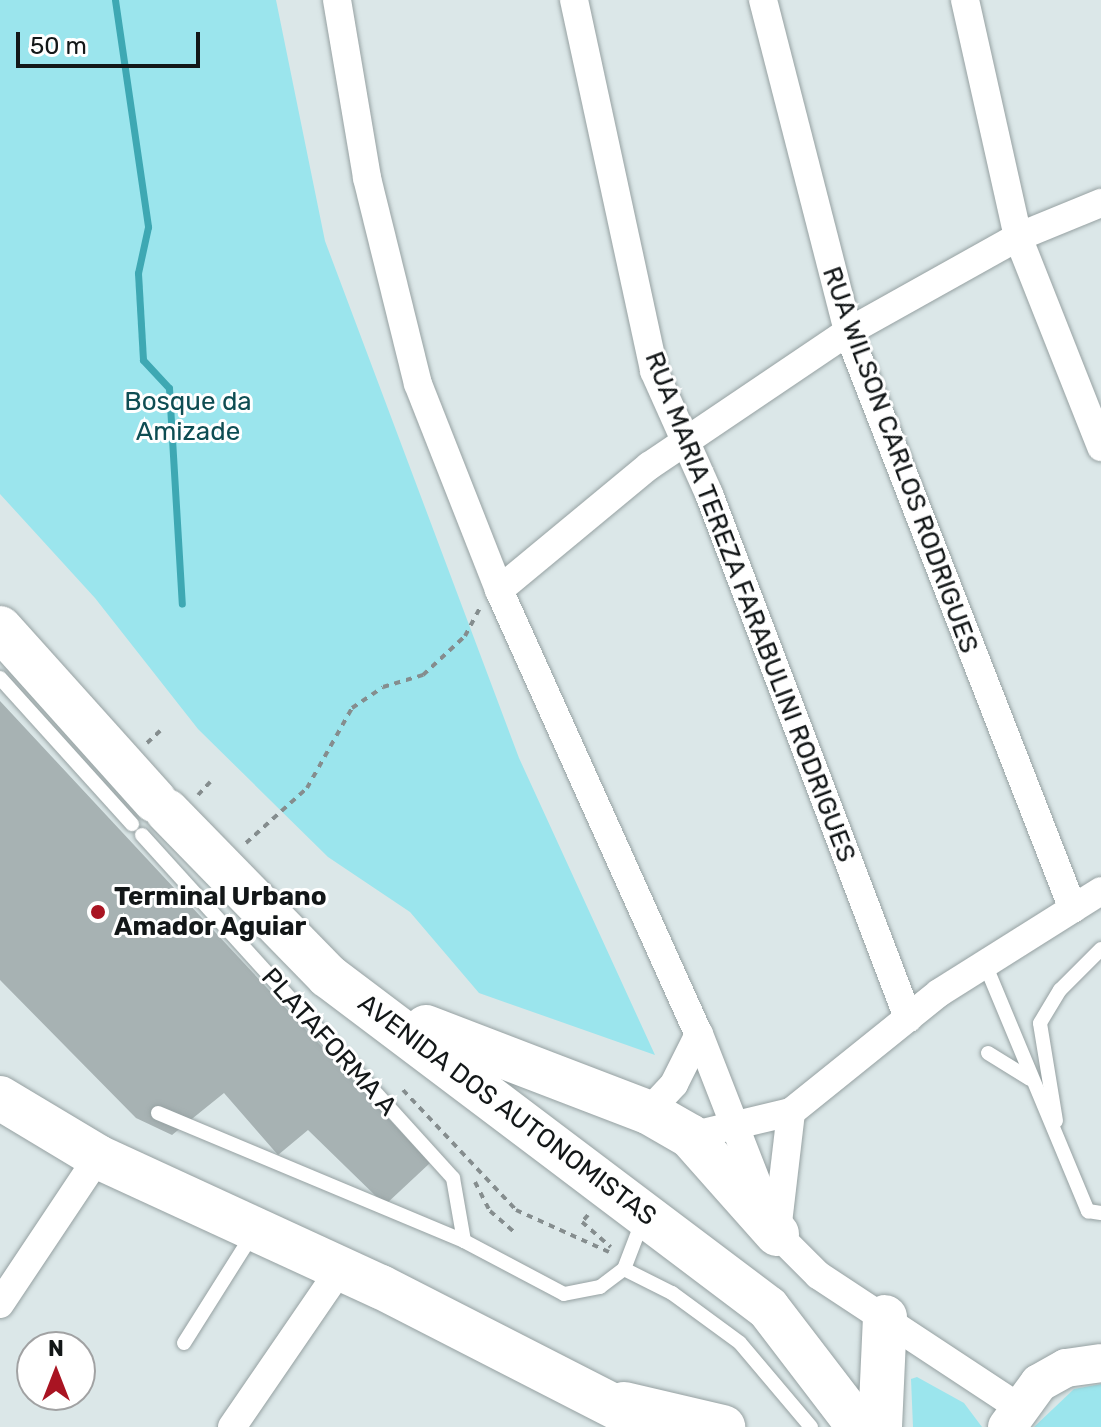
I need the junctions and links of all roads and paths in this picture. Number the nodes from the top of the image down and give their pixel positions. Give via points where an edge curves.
1 (337, 0) edge
2 (574, 0) edge
3 (763, 0) edge
4 (965, 0) edge
5 (1101, 203) edge
6 (1018, 237) junction
7 (848, 332) junction
8 (683, 442) junction
9 (1101, 447) edge
10 (499, 590) junction
11 (0, 628) edge
12 (0, 678) edge
13 (149, 818) junction
14 (218, 867) junction
15 (1101, 891) edge
16 (1073, 909) junction
17 (1101, 949) edge
18 (985, 964) junction
19 (374, 1007) junction
20 (908, 1018) junction
21 (699, 1034) junction
22 (988, 1053) dead end
23 (392, 1079) dead end
24 (1036, 1085) junction
25 (0, 1098) edge
26 (648, 1112) junction
27 (791, 1112) junction
28 (158, 1113) dead end
29 (734, 1122) junction
30 (690, 1136) junction
31 (1058, 1137) junction
32 (98, 1157) junction
33 (469, 1160) junction
34 (594, 1208) dead end
35 (1101, 1213) edge
36 (645, 1214) junction
37 (254, 1231) junction
38 (515, 1233) dead end
39 (777, 1234) junction
40 (464, 1241) junction
41 (624, 1269) junction
42 (339, 1271) junction
43 (0, 1304) edge
44 (885, 1317) junction
45 (184, 1343) dead end
46 (1101, 1363) edge
47 (606, 1415) edge
48 (1012, 1417) edge
49 (849, 1422) edge
50 (232, 1427) edge
51 (655, 1427) edge
52 (723, 1427) edge

1 - 10 street via 392,295 418,384
2 - 8 street, RUA MARIA TEREZA FARABULINI RODRIGUES via 654,371
3 - 7 street, RUA WILSON CARLOS RODRIGUES
4 - 6 street
5 - 6 street
6 - 7 street
6 - 9 street
7 - 8 street
7 - 16 street, RUA WILSON CARLOS RODRIGUES
8 - 10 street
8 - 20 street, RUA MARIA TEREZA FARABULINI RODRIGUES
10 - 14 path via 423,675 383,687 352,708 307,788
10 - 21 street
11 - 13 main road, AVENIDA DOS AUTONOMISTAS
12 - 13 lane, PLATAFORMA A
13 - 14 main road, AVENIDA DOS AUTONOMISTAS
13 - 40 lane, PLATAFORMA A via 453,1178
14 - 19 main road, AVENIDA DOS AUTONOMISTAS via 328,976
15 - 16 street
16 - 18 street
17 - 31 lane via 1060,990 1040,1023
18 - 20 street
18 - 24 lane
19 - 26 main road
19 - 36 main road, AVENIDA DOS AUTONOMISTAS
20 - 27 street
21 - 26 street via 674,1084
21 - 29 street
22 - 24 lane
23 - 33 path
24 - 31 lane
25 - 32 main road
26 - 30 main road
27 - 29 street
27 - 39 street
28 - 40 lane
29 - 30 street
29 - 39 street
30 - 39 main road
31 - 35 lane via 1088,1211
32 - 37 main road
32 - 43 street
33 - 34 path via 516,1210 611,1253 582,1222
33 - 38 path via 490,1211
36 - 41 lane
36 - 49 main road, AVENIDA DOS AUTONOMISTAS via 768,1308
37 - 42 main road
37 - 45 lane
39 - 44 street via 818,1275
40 - 41 lane via 564,1294 600,1287
41 - 49 lane via 672,1293
42 - 47 main road
42 - 50 street
44 - 48 street
44 - 49 main road
46 - 48 main road via 1066,1368
47 - 51 main road
47 - 52 main road

